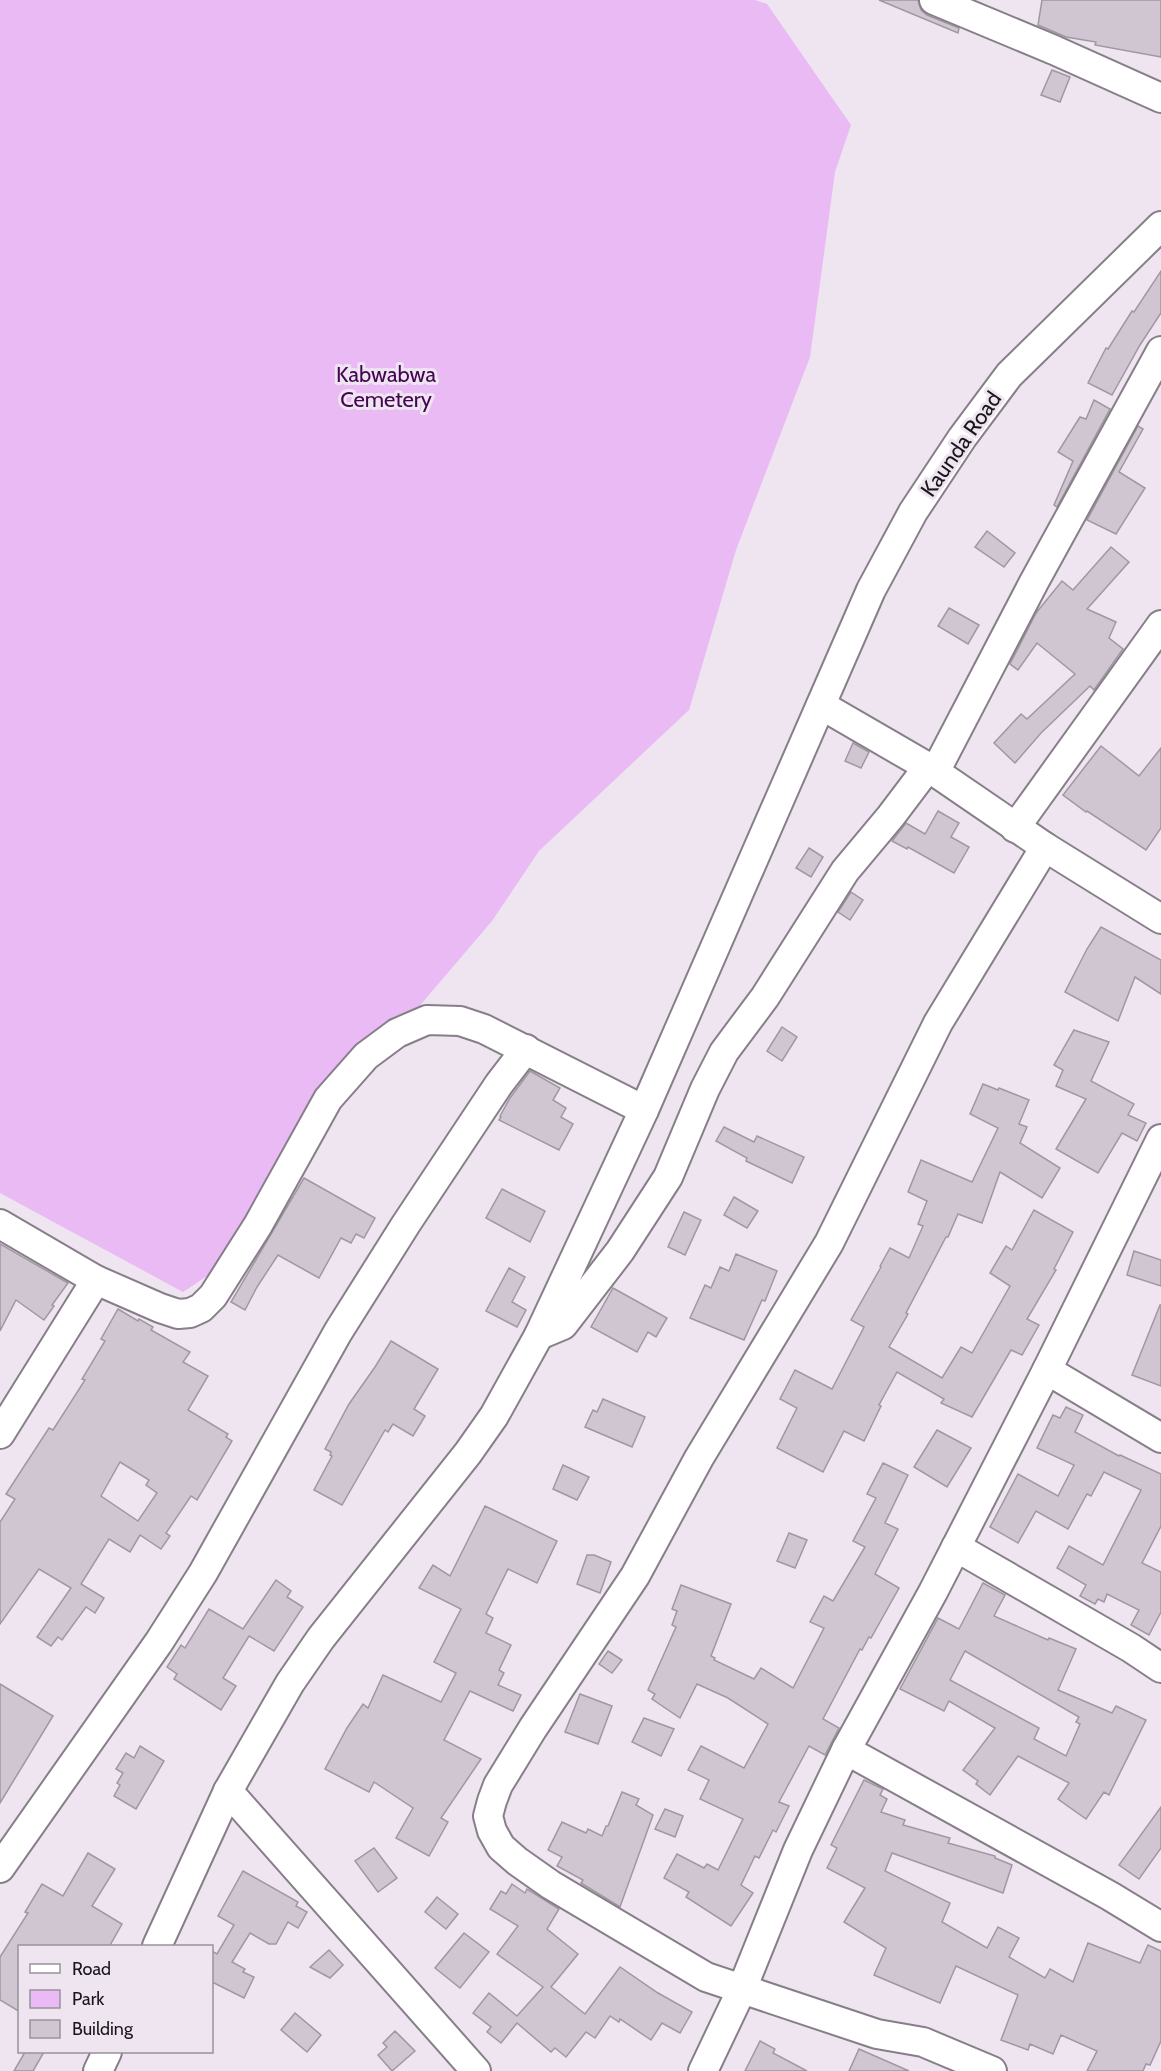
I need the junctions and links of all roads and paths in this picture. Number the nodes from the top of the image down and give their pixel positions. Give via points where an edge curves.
1 (934, 0) edge
2 (1161, 98) edge
3 (1161, 226) edge
4 (1161, 351) edge
5 (1161, 625) edge
6 (821, 705) junction
7 (931, 769) junction
8 (1015, 828) junction
9 (1045, 848) junction
10 (1161, 919) edge
11 (526, 1049) junction
12 (644, 1110) junction
13 (1161, 1139) edge
14 (1155, 1168) edge
15 (0, 1224) edge
16 (96, 1280) junction
17 (539, 1335) junction
18 (1047, 1370) junction
19 (0, 1434) edge
20 (1161, 1438) edge
21 (956, 1547) junction
22 (1161, 1668) edge
23 (846, 1749) junction
24 (228, 1791) junction
25 (0, 1868) edge
26 (1161, 1927) edge
27 (159, 1945) edge
28 (742, 1989) junction
29 (107, 2053) edge
30 (98, 2071) edge
31 (476, 2071) edge
32 (703, 2071) edge
33 (992, 2071) edge

1 - 2 street
3 - 6 street, Kaunda Road via 1009,375 962,438 913,512 871,590
4 - 7 street
5 - 8 street
6 - 7 street
6 - 12 street, Kaunda Road
7 - 8 street
7 - 17 street via 845,871 765,997 724,1052 668,1177 620,1251 563,1325
8 - 9 street
9 - 10 street
9 - 28 street via 938,1023 829,1243 699,1458 635,1576 498,1785 488,1816 501,1847 550,1885 706,1977
11 - 12 street
11 - 16 street via 460,1021 427,1020 397,1034 366,1056 328,1099 258,1225 213,1296 201,1308 178,1314
11 - 25 street via 499,1084 357,1302 203,1573 159,1642
12 - 17 street, Kaunda Road
13 - 14 street
14 - 18 street
15 - 16 street
16 - 19 street
17 - 24 street, Kaunda Road via 494,1416 290,1683
18 - 20 street
18 - 21 street
21 - 22 street
21 - 23 street
23 - 26 street
23 - 28 street via 798,1850
24 - 27 street, Kaunda Road
24 - 31 street
28 - 32 street
28 - 33 street via 878,2034 923,2042
29 - 30 street

